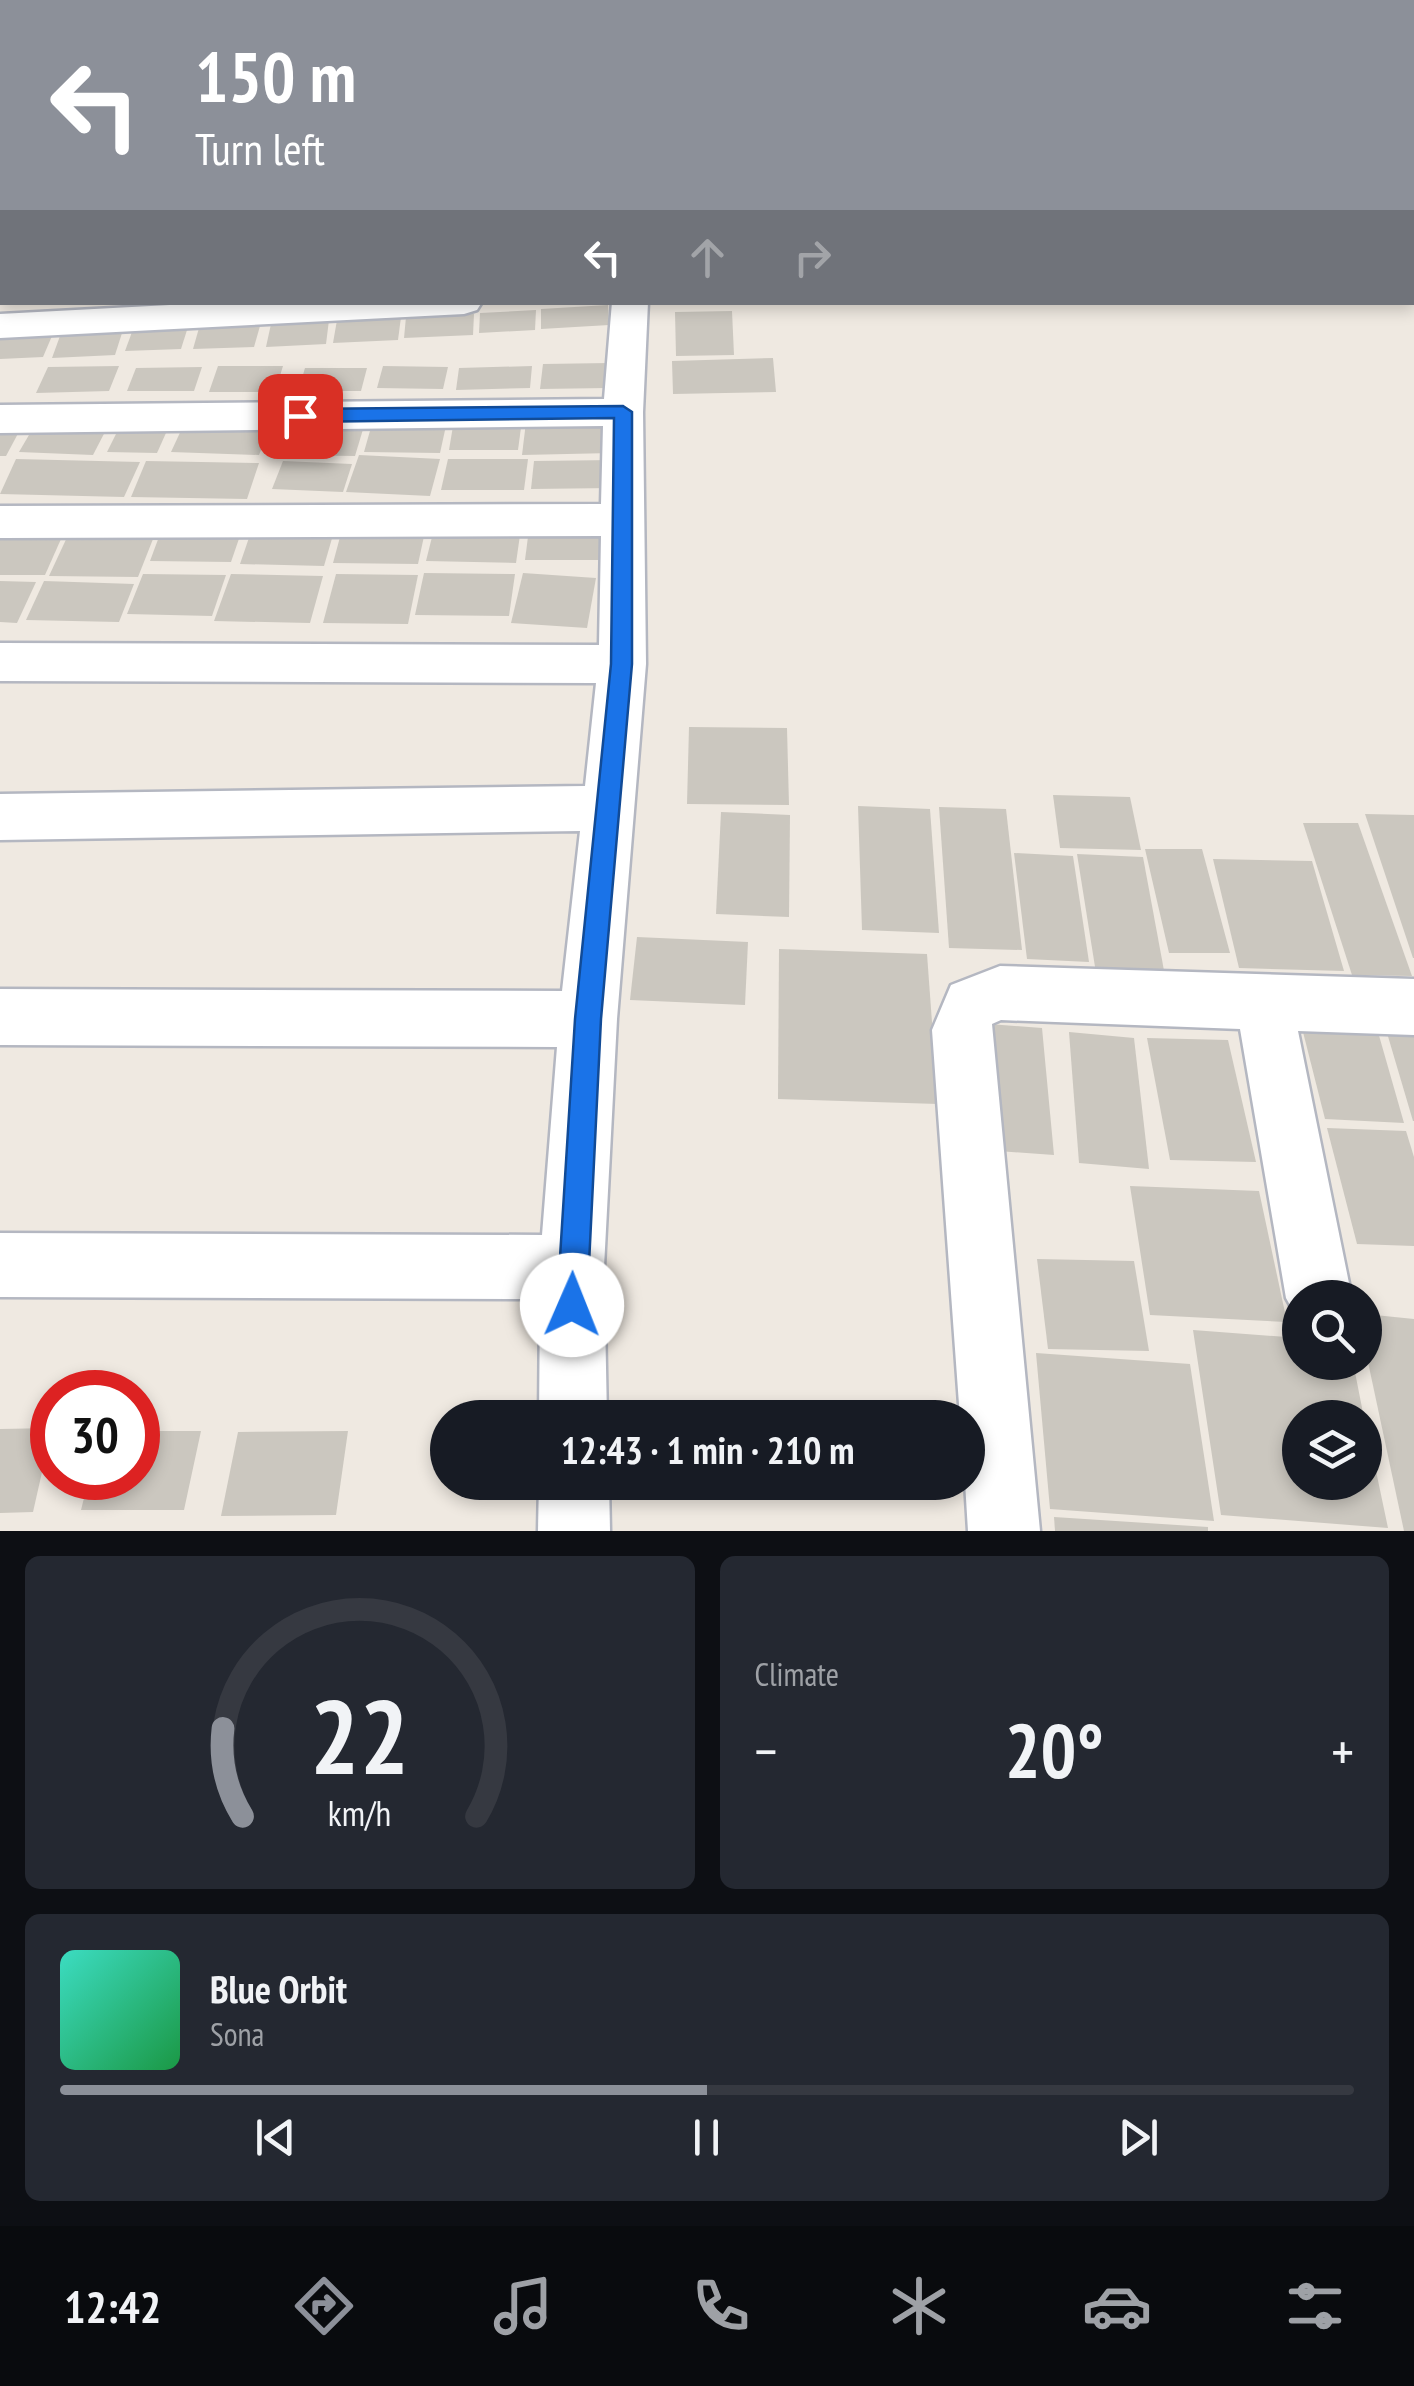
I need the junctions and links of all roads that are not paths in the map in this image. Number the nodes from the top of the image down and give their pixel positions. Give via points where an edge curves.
1 (406, 305) edge
2 (630, 305) edge
3 (0, 326) edge
4 (623, 412) junction
5 (0, 419) edge
6 (624, 520) junction
7 (0, 522) edge
8 (0, 662) edge
9 (622, 664) junction
10 (608, 808) junction
11 (0, 817) edge
12 (1264, 1004) junction
13 (1414, 1007) edge
14 (0, 1016) edge
15 (588, 1019) junction
16 (0, 1265) edge
17 (572, 1267) junction
18 (1316, 1280) edge
19 (573, 1400) edge
20 (574, 1500) edge
21 (574, 1531) edge
22 (1004, 1531) edge

1 - 3 street
2 - 4 street
4 - 5 street
4 - 6 street
6 - 7 street
6 - 9 street
8 - 9 street
9 - 10 street
10 - 11 street
10 - 15 street
12 - 13 street
12 - 18 street
12 - 22 street via 1000,993 971,1005 962,1030
14 - 15 street
15 - 17 street
16 - 17 street
17 - 19 street
20 - 21 street

